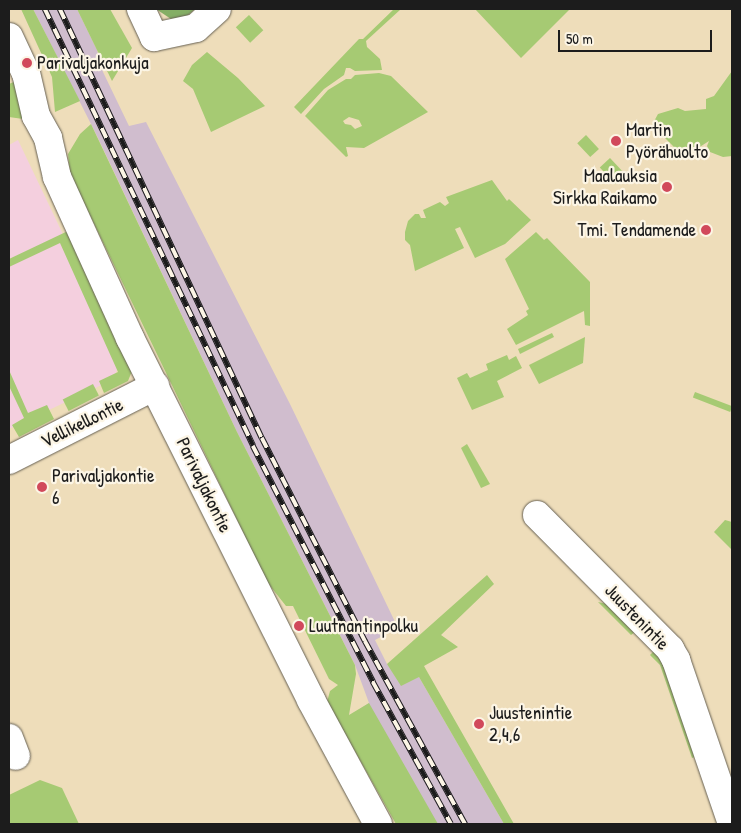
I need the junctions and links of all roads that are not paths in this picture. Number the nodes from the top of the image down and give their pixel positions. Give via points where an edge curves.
1 (141, 9) edge
2 (217, 9) edge
3 (9, 37) edge
4 (155, 386) junction
5 (9, 460) edge
6 (537, 515) dead end
7 (378, 824) edge
8 (732, 824) edge

1 - 2 street via 154,37 196,28
3 - 4 street, Parivaljakontie via 26,73 36,116 48,138 57,177
4 - 5 street, Vellikellontie
4 - 7 street, Parivaljakontie via 311,700
6 - 8 street, Juustenintie via 670,649

